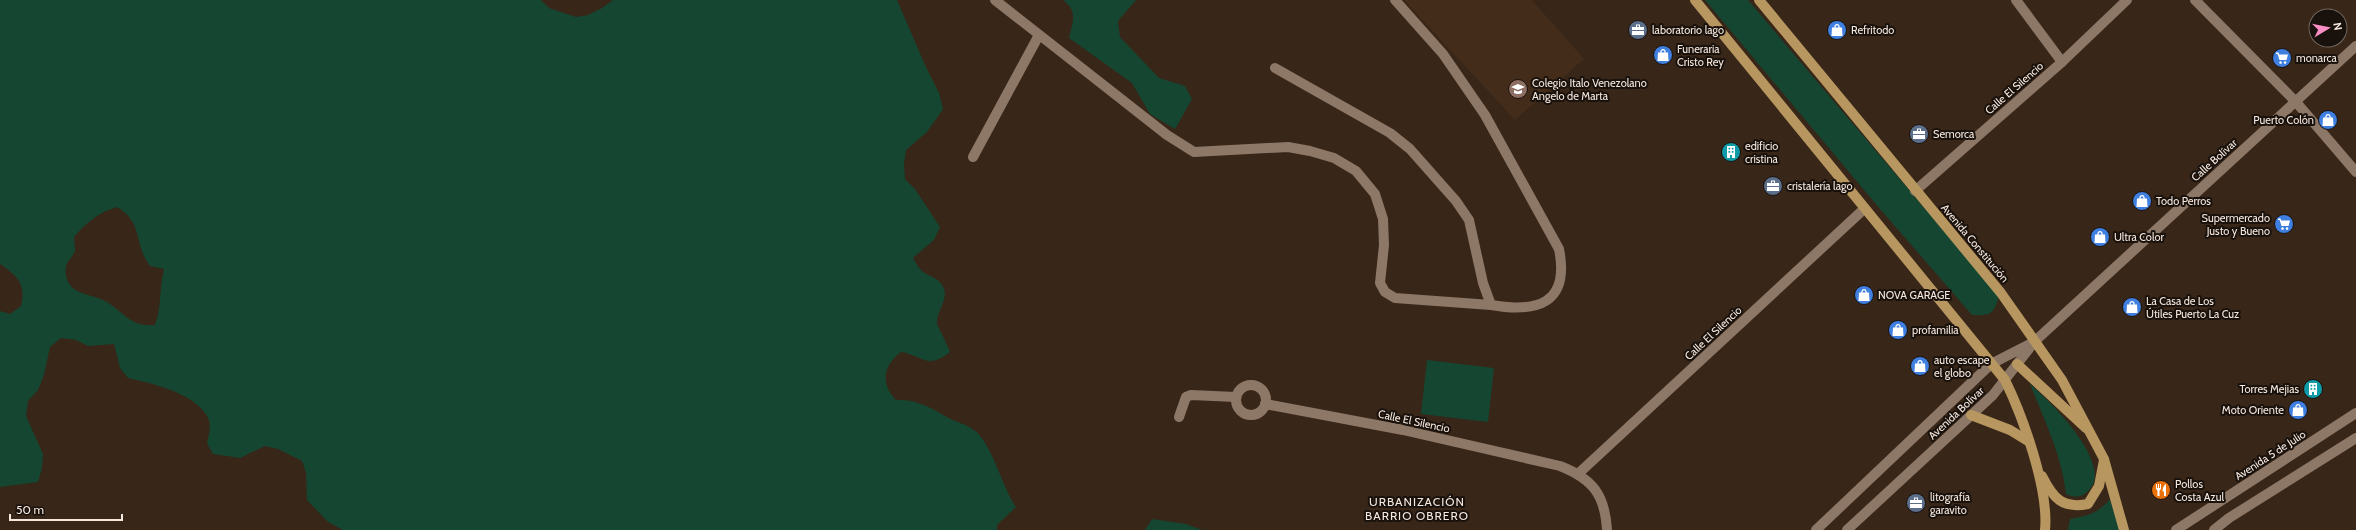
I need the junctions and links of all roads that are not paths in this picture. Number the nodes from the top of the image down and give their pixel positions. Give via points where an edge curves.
1 (995, 0) edge
2 (1395, 0) edge
3 (1695, 0) edge
4 (1759, 0) edge
5 (2016, 0) edge
6 (2127, 0) edge
7 (2195, 0) edge
8 (1039, 35) junction
9 (2356, 46) edge
10 (2062, 62) junction
11 (1275, 68) dead end
12 (2296, 102) junction
13 (973, 158) dead end
14 (2356, 172) edge
15 (1915, 191) junction
16 (1864, 210) junction
17 (1491, 305) junction
18 (2035, 341) junction
19 (1991, 364) junction
20 (2017, 364) junction
21 (2005, 380) junction
22 (1236, 397) junction
23 (1265, 404) junction
24 (2356, 413) edge
25 (1971, 415) junction
26 (1179, 417) dead end
27 (2093, 435) junction
28 (2356, 438) edge
29 (2028, 441) junction
30 (2031, 452) junction
31 (2104, 459) junction
32 (1579, 473) junction
33 (1607, 530) edge
34 (1816, 530) edge
35 (1847, 530) edge
36 (2045, 530) edge
37 (2124, 530) edge
38 (2176, 530) edge
39 (2214, 530) edge

1 - 8 street
2 - 17 street via 1443,54 1485,115 1559,249 1562,266 1560,282 1544,304 1512,309
3 - 16 main road
4 - 15 main road, Avenida Constitución
5 - 10 street
6 - 10 street, Calle El Silencio
7 - 12 street
8 - 13 street
8 - 17 street via 1167,135 1194,152 1288,147 1334,158 1356,172 1375,194 1383,219 1384,245 1380,283 1385,292 1394,298
9 - 12 street, Calle Bolívar
10 - 15 street, Calle El Silencio
11 - 17 street via 1390,133 1410,149 1456,201 1469,220 1483,283
12 - 14 street
12 - 18 street, Calle Bolívar
15 - 18 main road, Avenida Constitución via 2001,292
16 - 19 main road
16 - 32 street, Calle El Silencio
18 - 19 street, Avenida Bolívar
18 - 20 street, Avenida Bolívar
18 - 27 main road, Avenida Constitución via 2062,380
19 - 21 main road
19 - 34 street, Avenida Bolívar
20 - 21 street, Avenida Bolívar
20 - 27 main road
21 - 25 street, Avenida Bolívar
21 - 29 main road
22 - 23 street via 1240,410 1248,414 1261,411
22 - 23 street via 1241,389 1254,385 1262,390
22 - 26 street via 1190,395 1186,397
23 - 32 street, Calle El Silencio via 1403,430 1560,466
24 - 38 street, Avenida 5 de Julio
25 - 29 main road via 2010,430
25 - 35 street, Avenida Bolívar
27 - 31 main road, Avenida Constitución
28 - 39 street via 2228,518
29 - 30 main road
30 - 31 main road via 2042,478 2054,497 2074,507 2088,504 2093,498 2099,486
30 - 36 main road via 2042,492
31 - 37 main road, Avenida Constitución
32 - 33 street, Calle El Silencio via 1598,492 1606,510

